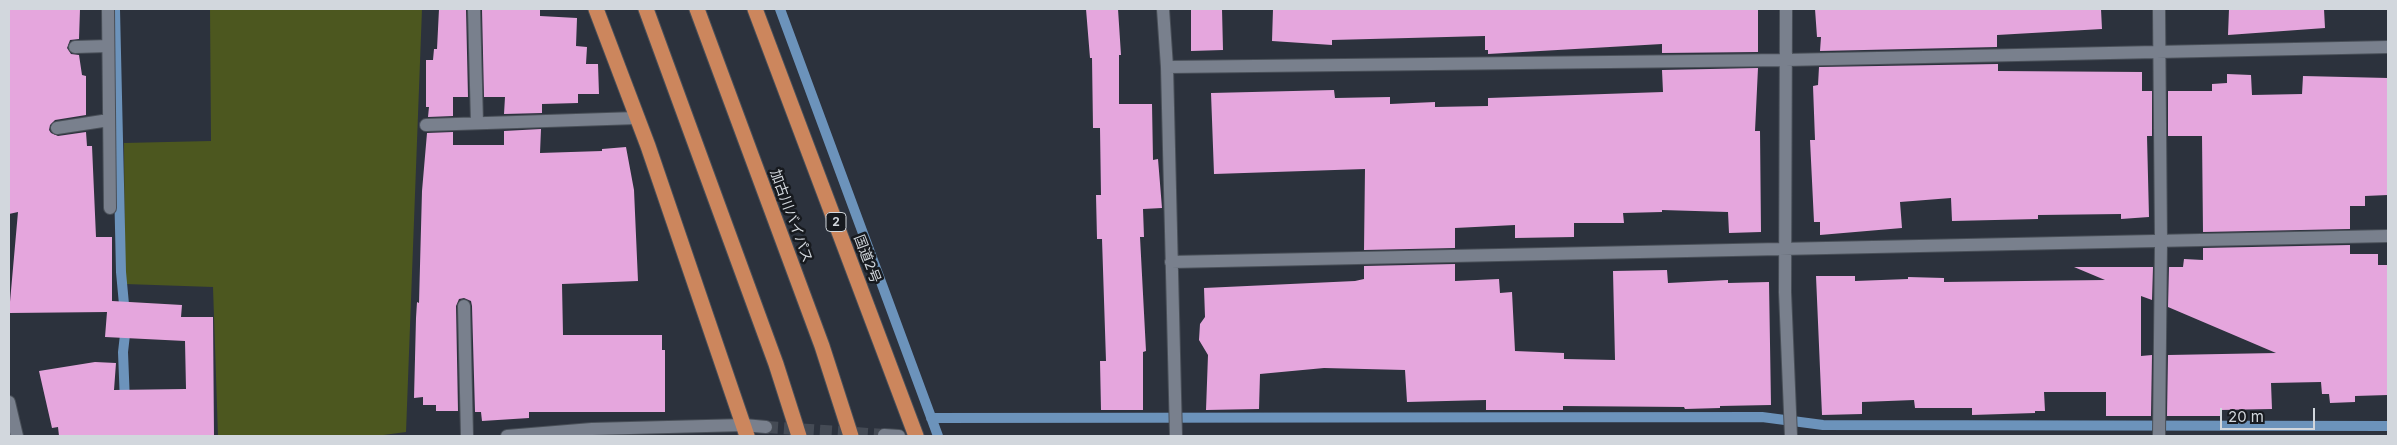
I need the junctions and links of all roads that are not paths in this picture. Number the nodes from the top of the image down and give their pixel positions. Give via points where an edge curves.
1 (108, 9) edge
2 (474, 9) edge
3 (596, 9) edge
4 (646, 9) edge
5 (697, 9) edge
6 (756, 9) edge
7 (1163, 9) edge
8 (1786, 9) edge
9 (2159, 9) edge
10 (108, 46) junction
11 (75, 47) dead end
12 (2388, 47) edge
13 (2160, 51) junction
14 (1785, 60) junction
15 (1166, 67) junction
16 (637, 118) junction
17 (109, 120) junction
18 (477, 123) junction
19 (426, 125) dead end
20 (57, 128) dead end
21 (110, 208) dead end
22 (2388, 236) edge
23 (2161, 242) junction
24 (1785, 250) junction
25 (1171, 262) junction
26 (464, 306) dead end
27 (9, 402) edge
28 (766, 427) tunnel mouth
29 (746, 431) edge
30 (609, 432) edge
31 (884, 435) edge
32 (17, 436) edge
33 (467, 436) edge
34 (507, 436) edge
35 (799, 436) edge
36 (851, 436) edge
37 (899, 436) edge
38 (916, 436) edge
39 (1176, 436) edge
40 (1791, 436) edge
41 (2159, 436) edge

1 - 10 street
2 - 18 street
3 - 16 highway
4 - 35 highway via 776,364
5 - 36 highway, 加古川バイパス via 818,336
6 - 38 highway, 国道2号 / 2
7 - 15 street
8 - 14 street
9 - 13 street
10 - 11 street
10 - 17 street
12 - 13 street
13 - 14 street
13 - 23 street
14 - 15 street
14 - 24 street
15 - 25 street
16 - 18 street
16 - 29 highway
17 - 20 street
17 - 21 street
18 - 19 street
22 - 23 street
23 - 24 street
23 - 41 street
24 - 25 street
24 - 40 street
25 - 39 street
26 - 33 street
27 - 32 street
28 - 29 street
29 - 30 street
30 - 34 street
31 - 37 street

